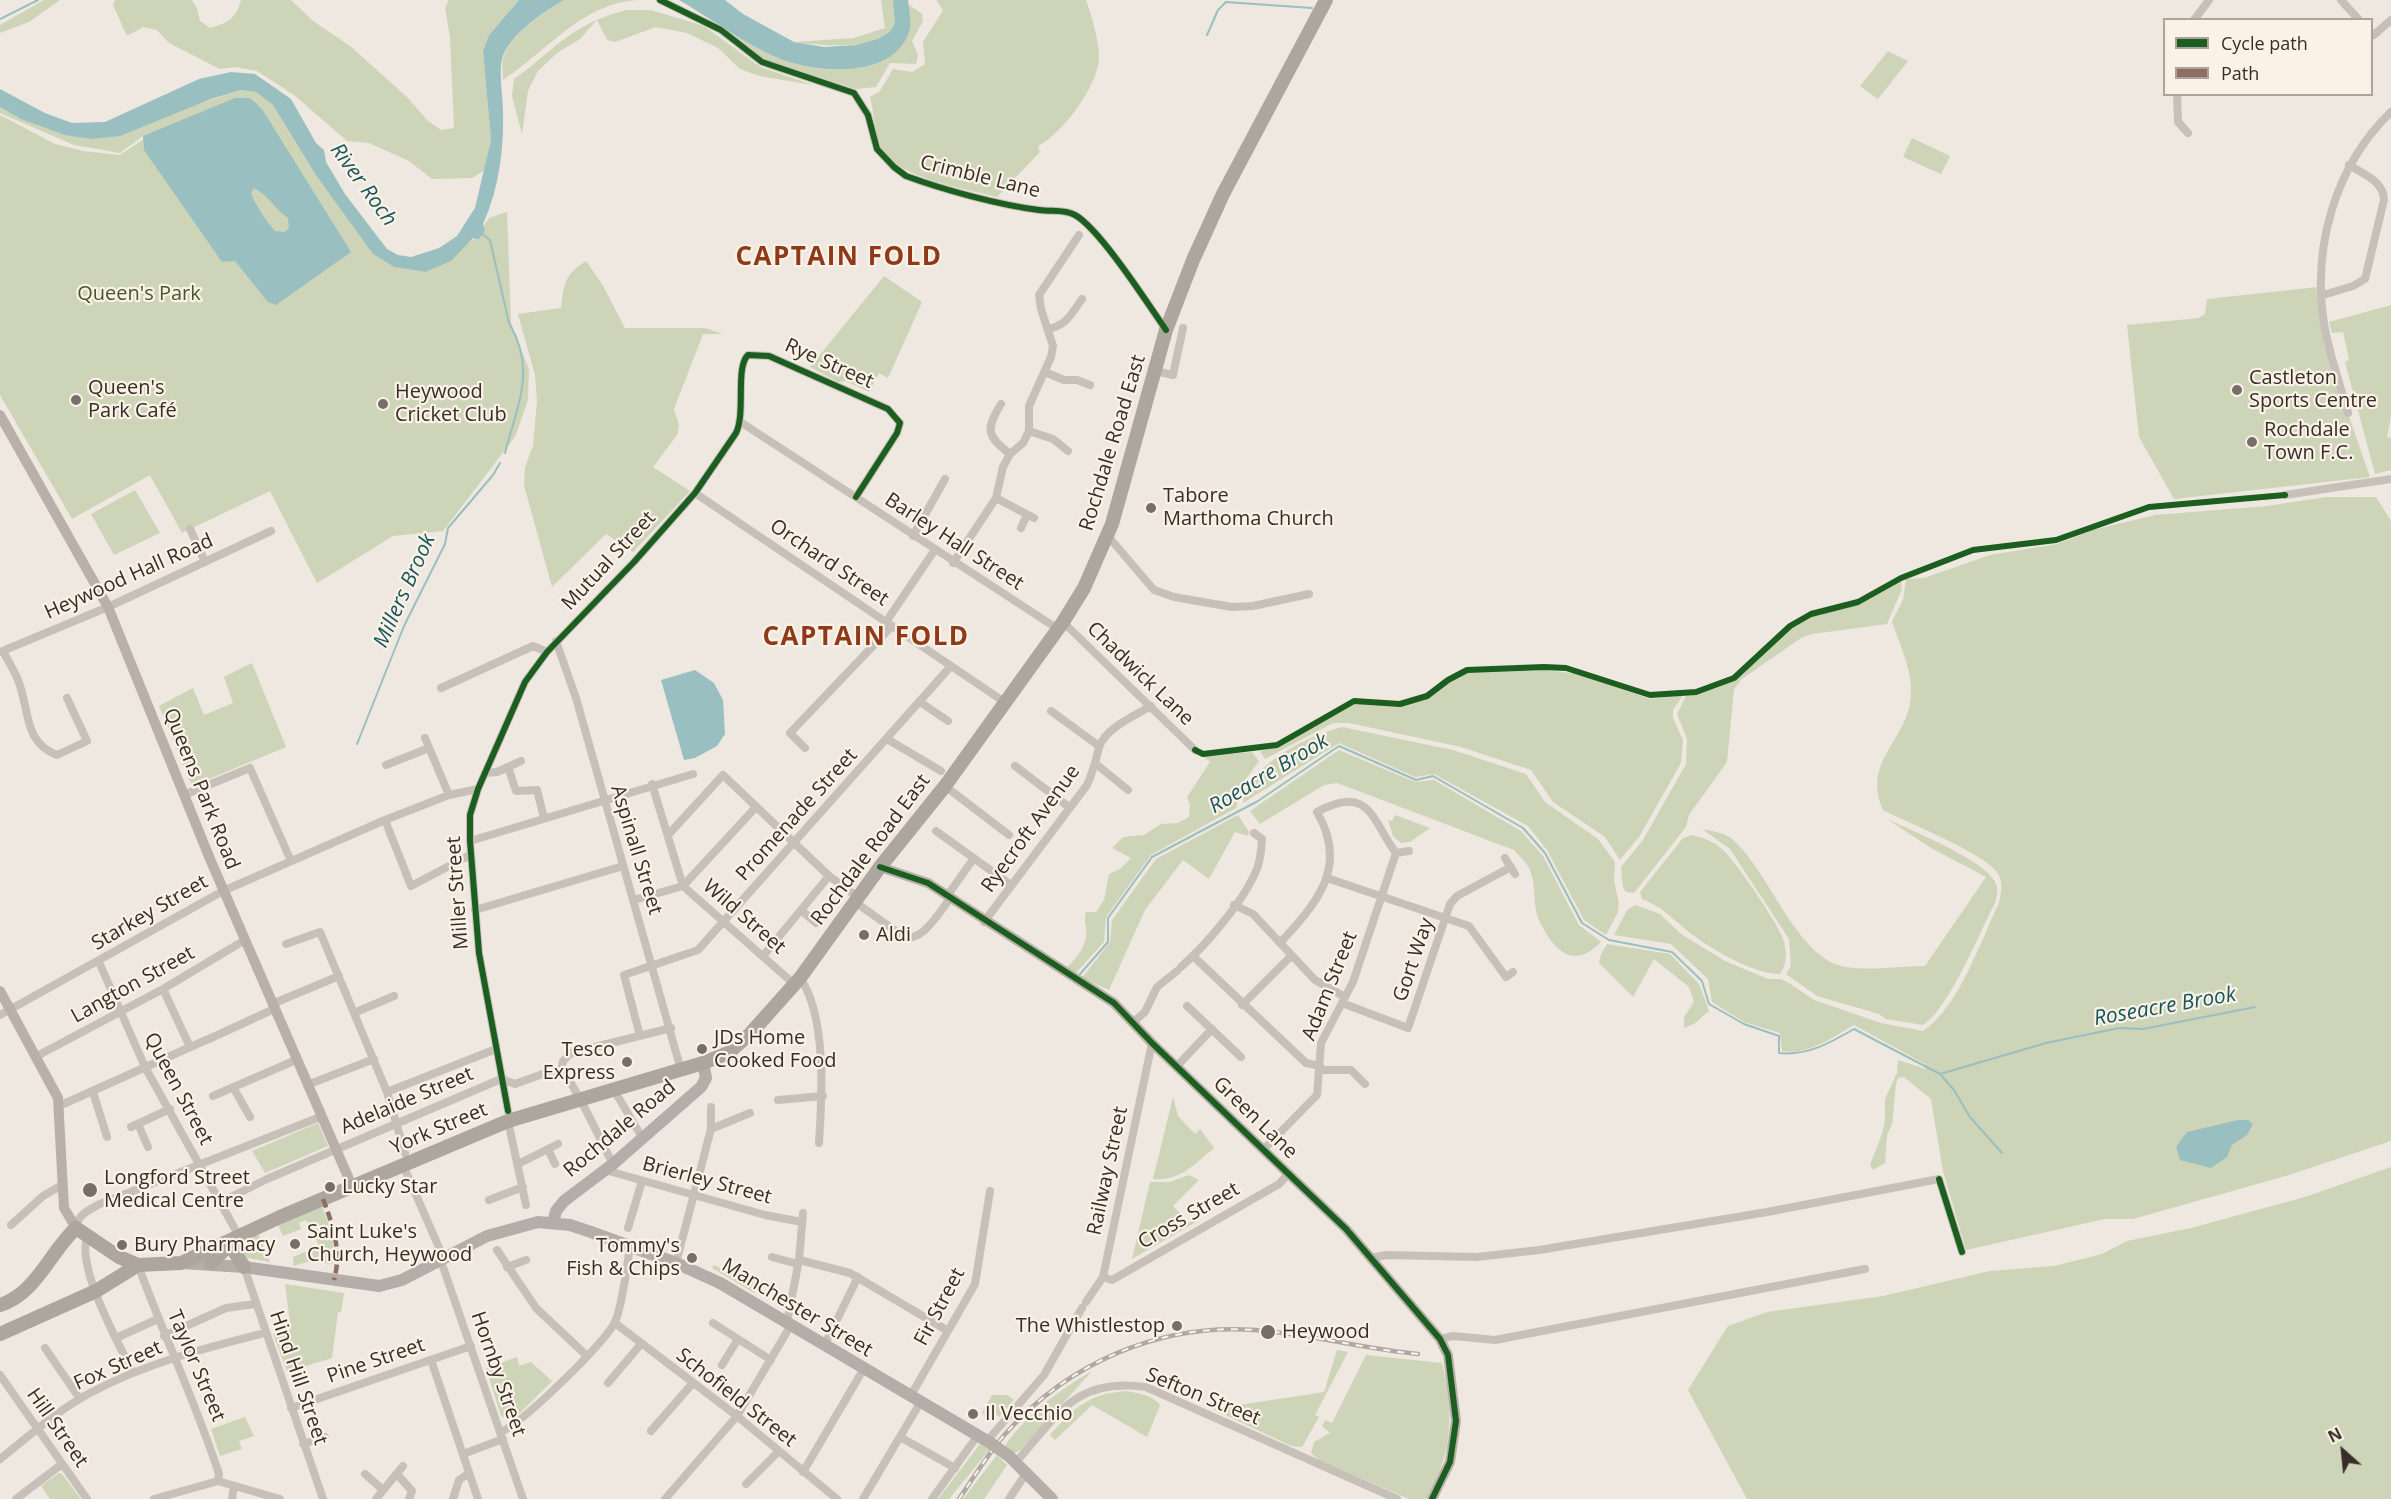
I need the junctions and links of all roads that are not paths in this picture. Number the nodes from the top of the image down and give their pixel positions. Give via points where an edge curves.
1 (660, 0) edge
2 (1326, 0) edge
3 (2209, 0) edge
4 (2341, 0) edge
5 (2196, 18) edge
6 (2357, 18) edge
7 (2391, 20) edge
8 (2373, 34) edge
9 (2177, 96) edge
10 (2391, 112) edge
11 (2188, 133) dead end
12 (2349, 165) junction
13 (1079, 235) dead end
14 (2323, 295) junction
15 (1082, 299) dead end
16 (1183, 328) dead end
17 (1049, 329) junction
18 (1166, 330) junction
19 (1155, 371) junction
20 (1045, 372) junction
21 (1090, 385) dead end
22 (1001, 404) dead end
23 (2348, 413) dead end
24 (0, 415) edge
25 (742, 423) junction
26 (1029, 431) junction
27 (1068, 451) dead end
28 (1010, 454) junction
29 (945, 479) dead end
30 (2391, 479) edge
31 (695, 493) junction
32 (2285, 495) dead end
33 (856, 497) junction
34 (996, 498) junction
35 (1021, 528) dead end
36 (190, 529) dead end
37 (270, 531) dead end
38 (1107, 535) junction
39 (913, 536) junction
40 (934, 551) junction
41 (205, 562) junction
42 (953, 563) junction
43 (1309, 594) dead end
44 (108, 607) junction
45 (889, 624) junction
46 (1060, 626) junction
47 (556, 641) junction
48 (1, 652) edge
49 (547, 652) junction
50 (951, 666) junction
51 (441, 688) dead end
52 (68, 698) dead end
53 (1003, 701) junction
54 (920, 702) junction
55 (1151, 706) junction
56 (1052, 711) dead end
57 (948, 721) dead end
58 (425, 738) dead end
59 (887, 739) junction
60 (1099, 746) junction
61 (429, 747) junction
62 (805, 748) dead end
63 (1195, 750) dead end
64 (521, 761) dead end
65 (1096, 764) junction
66 (386, 765) dead end
67 (1015, 766) dead end
68 (508, 767) junction
69 (941, 771) dead end
70 (485, 773) junction
71 (693, 774) dead end
72 (652, 784) junction
73 (945, 786) junction
74 (478, 789) junction
75 (1128, 790) dead end
76 (184, 795) junction
77 (449, 795) junction
78 (603, 800) junction
79 (756, 807) junction
80 (1069, 807) junction
81 (544, 818) junction
82 (384, 820) junction
83 (936, 831) dead end
84 (1254, 833) dead end
85 (668, 835) junction
86 (1009, 835) dead end
87 (470, 841) junction
88 (794, 843) junction
89 (1409, 851) dead end
90 (1396, 853) junction
91 (470, 855) junction
92 (974, 858) junction
93 (1505, 858) dead end
94 (291, 861) junction
95 (623, 866) junction
96 (880, 867) junction
97 (829, 876) junction
98 (1327, 878) junction
99 (1011, 885) junction
100 (683, 886) junction
101 (223, 891) junction
102 (1381, 897) junction
103 (949, 898) junction
104 (634, 900) junction
105 (857, 900) junction
106 (1234, 905) junction
107 (475, 910) junction
108 (801, 910) junction
109 (1446, 916) junction
110 (725, 922) junction
111 (984, 922) junction
112 (816, 923) dead end
113 (245, 940) junction
114 (1280, 943) junction
115 (286, 944) dead end
116 (763, 956) junction
117 (1194, 956) junction
118 (1291, 956) junction
119 (99, 962) junction
120 (653, 966) junction
121 (1513, 972) dead end
122 (339, 976) junction
123 (797, 981) junction
124 (163, 989) junction
125 (0, 991) edge
126 (394, 996) dead end
127 (1344, 1000) junction
128 (1242, 1005) junction
129 (273, 1006) junction
130 (1187, 1006) dead end
131 (120, 1012) junction
132 (356, 1012) junction
133 (5, 1013) edge
134 (1132, 1023) junction
135 (671, 1028) junction
136 (1212, 1029) junction
137 (750, 1034) joint
138 (640, 1036) junction
139 (1152, 1043) junction
140 (190, 1047) junction
141 (496, 1049) junction
142 (37, 1056) junction
143 (1241, 1057) dead end
144 (374, 1059) junction
145 (296, 1060) junction
146 (703, 1064) junction
147 (1177, 1066) junction
148 (144, 1067) junction
149 (1320, 1068) junction
150 (681, 1070) junction
151 (561, 1071) junction
152 (501, 1079) junction
153 (1365, 1084) dead end
154 (307, 1085) junction
155 (233, 1087) junction
156 (614, 1090) junction
157 (93, 1092) junction
158 (387, 1092) junction
159 (213, 1096) dead end
160 (823, 1096) junction
161 (578, 1098) junction
162 (778, 1100) dead end
163 (59, 1106) junction
164 (711, 1107) dead end
165 (170, 1109) junction
166 (750, 1113) dead end
167 (508, 1116) junction
168 (250, 1117) dead end
169 (320, 1117) junction
170 (397, 1125) junction
171 (711, 1129) junction
172 (107, 1137) dead end
173 (643, 1139) junction
174 (819, 1143) dead end
175 (558, 1144) dead end
176 (148, 1148) dead end
177 (548, 1149) junction
178 (336, 1150) junction
179 (1263, 1150) junction
180 (404, 1159) junction
181 (518, 1164) junction
182 (555, 1164) dead end
183 (201, 1166) junction
184 (609, 1167) junction
185 (1289, 1173) junction
186 (642, 1181) junction
187 (62, 1185) junction
188 (352, 1186) junction
189 (523, 1187) junction
190 (990, 1191) dead end
191 (695, 1195) junction
192 (489, 1200) dead end
193 (221, 1202) junction
194 (526, 1205) dead end
195 (803, 1213) dead end
196 (802, 1222) junction
197 (553, 1223) junction
198 (11, 1225) dead end
199 (628, 1228) dead end
200 (82, 1231) junction
201 (237, 1233) junction
202 (630, 1247) junction
203 (497, 1250) dead end
204 (1962, 1252) dead end
205 (772, 1257) dead end
206 (1372, 1258) junction
207 (443, 1260) junction
208 (526, 1260) dead end
209 (799, 1262) junction
210 (181, 1263) junction
211 (211, 1263) junction
212 (676, 1263) junction
213 (138, 1265) junction
214 (244, 1267) junction
215 (507, 1267) junction
216 (1864, 1269) dead end
217 (1103, 1277) junction
218 (858, 1278) junction
219 (96, 1291) junction
220 (255, 1304) junction
221 (0, 1305) edge
222 (158, 1319) junction
223 (615, 1323) junction
224 (713, 1323) dead end
225 (789, 1324) junction
226 (948, 1331) junction
227 (265, 1333) junction
228 (0, 1334) edge
229 (164, 1336) junction
230 (116, 1338) junction
231 (738, 1339) junction
232 (1440, 1339) junction
233 (641, 1344) junction
234 (471, 1346) junction
235 (824, 1346) junction
236 (45, 1348) dead end
237 (587, 1356) junction
238 (174, 1359) junction
239 (431, 1360) junction
240 (771, 1360) junction
241 (722, 1365) dead end
242 (863, 1370) junction
243 (134, 1372) junction
244 (0, 1375) edge
245 (608, 1383) dead end
246 (692, 1384) junction
247 (80, 1400) junction
248 (915, 1400) junction
249 (291, 1408) junction
250 (737, 1416) junction
251 (38, 1429) junction
252 (651, 1431) dead end
253 (502, 1435) junction
254 (325, 1437) dead end
255 (900, 1437) junction
256 (985, 1440) junction
257 (303, 1444) junction
258 (778, 1452) junction
259 (463, 1454) junction
260 (0, 1459) edge
261 (1012, 1459) junction
262 (62, 1464) junction
263 (403, 1466) dead end
264 (955, 1468) junction
265 (802, 1472) junction
266 (1027, 1472) junction
267 (469, 1473) junction
268 (365, 1474) dead end
269 (397, 1474) junction
270 (218, 1481) junction
271 (746, 1484) dead end
272 (234, 1486) junction
273 (383, 1490) junction
274 (16, 1499) edge
275 (87, 1499) edge
276 (154, 1499) edge
277 (232, 1499) edge
278 (280, 1499) edge
279 (322, 1499) edge
280 (376, 1499) edge
281 (409, 1499) edge
282 (453, 1499) edge
283 (478, 1499) edge
284 (523, 1499) edge
285 (665, 1499) edge
286 (837, 1499) edge
287 (863, 1499) edge
288 (932, 1499) edge
289 (1009, 1499) edge
290 (1053, 1499) edge
291 (1397, 1499) edge
292 (1432, 1499) edge

1 - 18 street, Crimble Lane via 721,30 762,62 854,93 868,115 877,149 906,176 1040,211 1073,214 1083,220
2 - 18 highway, Rochdale Road East via 1222,194
3 - 5 street
4 - 6 street
7 - 8 street
9 - 11 street via 2178,122
10 - 12 street via 2366,138
12 - 14 street via 2324,249
12 - 14 street via 2376,181 2384,200 2365,279
13 - 17 street via 1037,295
14 - 23 street via 2325,326
15 - 17 street via 1069,320
16 - 19 street via 1173,375
17 - 20 street via 1053,346
18 - 19 highway, Rochdale Road East
19 - 38 highway, Rochdale Road East
20 - 21 street
20 - 26 street via 1029,406
22 - 28 street via 990,421 990,434
24 - 44 street, Queens Park Road
25 - 31 street, Mutual Street
25 - 33 street, Barley Hall Street
25 - 33 street, Rye Street via 742,364 748,355 769,356 888,409 900,423 897,433
26 - 27 street via 1053,439
26 - 28 street
28 - 34 street
29 - 39 street
30 - 32 street
31 - 45 street, Orchard Street
31 - 47 street, Mutual Street
33 - 39 street, Barley Hall Street
34 - 35 street via 1030,516
34 - 42 street
36 - 41 street
37 - 41 street, Heywood Hall Road
38 - 43 street via 1154,590 1174,597 1232,607
38 - 46 highway, Rochdale Road East via 1084,588
39 - 40 street, Barley Hall Street
40 - 42 street, Barley Hall Street
40 - 45 street
41 - 44 street, Heywood Hall Road
42 - 46 street, Barley Hall Street
44 - 48 street, Heywood Hall Road
44 - 76 street, Queens Park Road
45 - 50 street, Orchard Street
45 - 62 street via 790,734
46 - 53 highway, Rochdale Road East
46 - 55 street, Chadwick Lane
47 - 49 street, Mutual Street
47 - 78 street, Aspinall Street via 576,698
48 - 52 street via 18,680 33,736 42,749 57,754 87,741
49 - 51 street via 533,646
49 - 70 street, Miller Street via 525,682
50 - 53 street, Orchard Street
50 - 54 street, Promenade Street
53 - 73 highway, Rochdale Road East
54 - 57 street
54 - 59 street, Promenade Street
55 - 60 street via 1118,726
55 - 63 street, Chadwick Lane
56 - 60 street
58 - 61 street
59 - 69 street
59 - 88 street, Promenade Street
60 - 65 street, Ryecroft Avenue
61 - 66 street
61 - 77 street
64 - 68 street
65 - 75 street
65 - 80 street, Ryecroft Avenue via 1087,785
67 - 80 street
68 - 70 street
68 - 81 street via 516,791 537,790
70 - 74 street, Miller Street
71 - 72 street
72 - 78 street
72 - 85 street, Wild Street
73 - 86 street
73 - 96 highway, Rochdale Road East
74 - 77 street, Starkey Street
74 - 87 street, Miller Street via 470,815
76 - 94 street via 250,768
76 - 101 street, Queens Park Road
77 - 82 street, Starkey Street
78 - 81 street
78 - 95 street, Aspinall Street
79 - 85 street via 723,776
79 - 88 street
79 - 100 street
80 - 99 street, Ryecroft Avenue
81 - 87 street
82 - 91 street via 411,886
82 - 94 street, Starkey Street
83 - 92 street
84 - 106 street via 1265,837 1257,869
85 - 100 street, Wild Street
87 - 91 street, Miller Street
88 - 97 street
88 - 110 street, Promenade Street
89 - 90 street
90 - 98 street via 1367,808 1353,803 1332,804 1317,812 1332,847
90 - 102 street, Adam Street
91 - 107 street, Miller Street
92 - 99 street
92 - 103 street
93 - 109 street, Gort Way via 1513,871 1457,896
94 - 101 street, Starkey Street
95 - 104 street, Aspinall Street
95 - 107 street
96 - 103 street, Green Lane via 928,883
96 - 105 highway, Rochdale Road East
97 - 105 street
97 - 108 street
98 - 102 street
98 - 114 street via 1308,912
99 - 111 street, Ryecroft Avenue
100 - 104 street
100 - 110 street, Wild Street
101 - 113 street, Queens Park Road
101 - 119 street, Starkey Street
102 - 109 street
102 - 127 street, Adam Street
103 - 105 street via 919,936 911,939
103 - 111 street, Green Lane
104 - 120 street, Aspinall Street
105 - 123 highway, Rochdale Road East
106 - 114 street via 1252,914
106 - 117 street
107 - 141 street, Miller Street
108 - 112 street
108 - 116 street
109 - 121 street via 1469,926 1479,936 1506,977
109 - 127 street, Gort Way via 1408,1028
110 - 116 street, Wild Street
110 - 120 street, Promenade Street via 698,950
111 - 134 street, Green Lane via 1114,1003
113 - 124 street, Langton Street
113 - 129 street, Queens Park Road
114 - 118 street
115 - 122 street, Hornby Street via 320,932
116 - 123 street, Wild Street
117 - 128 street
117 - 134 street via 1157,987 1145,1012
118 - 127 street
118 - 128 street
119 - 131 street, Queen Street
119 - 133 street, Starkey Street
120 - 135 street, Aspinall Street
120 - 138 street, Promenade Street via 624,975
122 - 129 street
122 - 132 street, Hornby Street
123 - 137 highway, Rochdale Road East
123 - 160 street via 809,995
124 - 131 street, Langton Street
124 - 140 street
125 - 133 street
126 - 132 street
127 - 149 street, Adam Street via 1321,1043
128 - 149 street via 1254,1011 1306,1063
129 - 140 street
129 - 145 street, Queens Park Road
130 - 136 street
131 - 142 street, Langton Street
131 - 148 street, Queen Street
132 - 144 street, Hornby Street
133 - 142 street
134 - 139 street, Green Lane
135 - 138 street
135 - 150 street, Aspinall Street
136 - 143 street
136 - 147 street
137 - 146 highway, York Street via 728,1053
138 - 151 street via 571,1053
139 - 147 street, Green Lane
139 - 217 street, Railway Street
140 - 148 street
141 - 152 street, Miller Street
141 - 158 street
142 - 163 street
144 - 154 street
144 - 158 street, Hornby Street
145 - 154 street, Queens Park Road
145 - 155 street
146 - 150 highway, York Street
146 - 173 main road, Rochdale Road via 706,1078 701,1087
147 - 179 street, Green Lane
148 - 157 street
148 - 165 street, Queen Street
149 - 153 street via 1351,1070
149 - 179 street, Adam Street via 1317,1095
150 - 156 highway, York Street
151 - 152 street, Adelaide Street via 515,1084
151 - 161 street via 570,1077
152 - 167 street, Miller Street
152 - 170 street, Adelaide Street
154 - 169 street, Queens Park Road
155 - 159 street
155 - 168 street
156 - 161 highway, York Street
156 - 173 street
157 - 163 street
157 - 172 street
158 - 170 street, Hornby Street
160 - 162 street
160 - 174 street
161 - 167 highway, York Street
161 - 184 street
163 - 187 street
164 - 171 street
165 - 176 street via 134,1126
165 - 183 street, Queen Street
166 - 171 street
167 - 180 highway, York Street
167 - 181 street, Miller Street
169 - 178 street, Queens Park Road
169 - 183 street
170 - 178 street, Adelaide Street
170 - 180 street, Hornby Street
171 - 191 street
173 - 184 main road, Rochdale Road
175 - 177 street
177 - 181 street
177 - 182 street
178 - 188 street, Queens Park Road
178 - 193 street, Adelaide Street
179 - 185 street, Green Lane
180 - 188 highway, York Street
180 - 207 street, Hornby Street
181 - 189 street, Miller Street
183 - 193 street, Queen Street
183 - 200 street via 83,1213 77,1220
184 - 186 street, Brierley Street
184 - 197 main road, Rochdale Road via 564,1200
185 - 206 street, Green Lane
185 - 217 street, Cross Street via 1279,1184 1112,1280
186 - 191 street, Brierley Street
186 - 199 street
187 - 198 street via 43,1196
187 - 200 street via 64,1208
188 - 201 highway, York Street
189 - 192 street
189 - 194 street, Miller Street
190 - 226 street, Fir Street via 978,1275
191 - 196 street, Brierley Street
191 - 212 street
193 - 201 street, Queen Street
195 - 196 street
196 - 209 street
197 - 202 main road, Manchester Street
197 - 207 main road, Manchester Street via 507,1229
200 - 213 highway via 119,1257
200 - 219 street
200 - 221 highway via 66,1237 24,1293
201 - 210 highway, York Street
201 - 211 highway
201 - 214 highway via 234,1251
202 - 212 main road, Manchester Street
202 - 223 street
203 - 215 street
204 - 206 street via 1939,1179 1539,1250 1477,1257
205 - 209 street
206 - 232 street, Green Lane
207 - 214 main road, Manchester Street via 402,1280 379,1286
207 - 234 street, Hornby Street
208 - 215 street
209 - 218 street via 840,1269
209 - 225 street
210 - 211 main road, Manchester Street
210 - 213 highway
211 - 214 main road, Manchester Street
212 - 225 main road, Manchester Street via 720,1283
213 - 219 highway
213 - 222 street, Taylor Street
214 - 220 street, Hind Hill Street
215 - 237 street via 536,1308
216 - 232 street via 1495,1340 1453,1336
217 - 256 street, Railway Street via 1044,1375
218 - 226 street
218 - 235 street
219 - 228 highway
219 - 230 street
220 - 227 street, Hind Hill Street
220 - 229 street via 226,1308
222 - 229 street, Taylor Street
222 - 230 street
223 - 233 street, Schofield Street
223 - 237 street
224 - 231 street
225 - 235 main road, Manchester Street
225 - 240 street
226 - 248 street, Fir Street
227 - 238 street, Fox Street
227 - 249 street, Hind Hill Street
229 - 238 street, Taylor Street
230 - 243 street
231 - 240 street
231 - 241 street
232 - 292 street, Green Lane via 1450,1363 1456,1420 1449,1462
233 - 245 street
233 - 246 street, Schofield Street
234 - 239 street, Pine Street
234 - 253 street, Hornby Street
235 - 242 main road, Manchester Street
236 - 247 street
237 - 253 street
238 - 243 street, Fox Street
238 - 270 street, Taylor Street via 204,1427
239 - 249 street, Pine Street
239 - 259 street
240 - 250 street
242 - 248 main road, Manchester Street
242 - 265 street
243 - 247 street, Fox Street
244 - 251 street, Hill Street
246 - 250 street, Schofield Street
246 - 252 street
247 - 251 street, Fox Street
248 - 255 street, Fir Street
248 - 256 main road, Manchester Street
249 - 257 street, Hind Hill Street
250 - 258 street, Schofield Street
250 - 285 street
251 - 260 street, Fox Street
251 - 262 street, Hill Street
253 - 259 street
253 - 284 street, Hornby Street
254 - 257 street
255 - 264 street
255 - 287 street, Fir Street
256 - 261 main road, Manchester Street, bridge
256 - 264 street, Railway Street
257 - 279 street, Hind Hill Street
258 - 265 street, Schofield Street
258 - 271 street
259 - 267 street
261 - 266 main road, Manchester Street
261 - 291 street, Sefton Street via 1083,1393 1124,1384 1146,1387
262 - 274 street
262 - 275 street, Hill Street
263 - 269 street
264 - 288 street, Railway Street
265 - 286 street, Schofield Street
266 - 289 street
266 - 290 main road, Manchester Street
267 - 282 street via 459,1480
267 - 283 street
268 - 273 street
269 - 273 street
269 - 281 street via 412,1491
270 - 272 street
270 - 276 street
272 - 277 street
272 - 278 street
273 - 280 street

